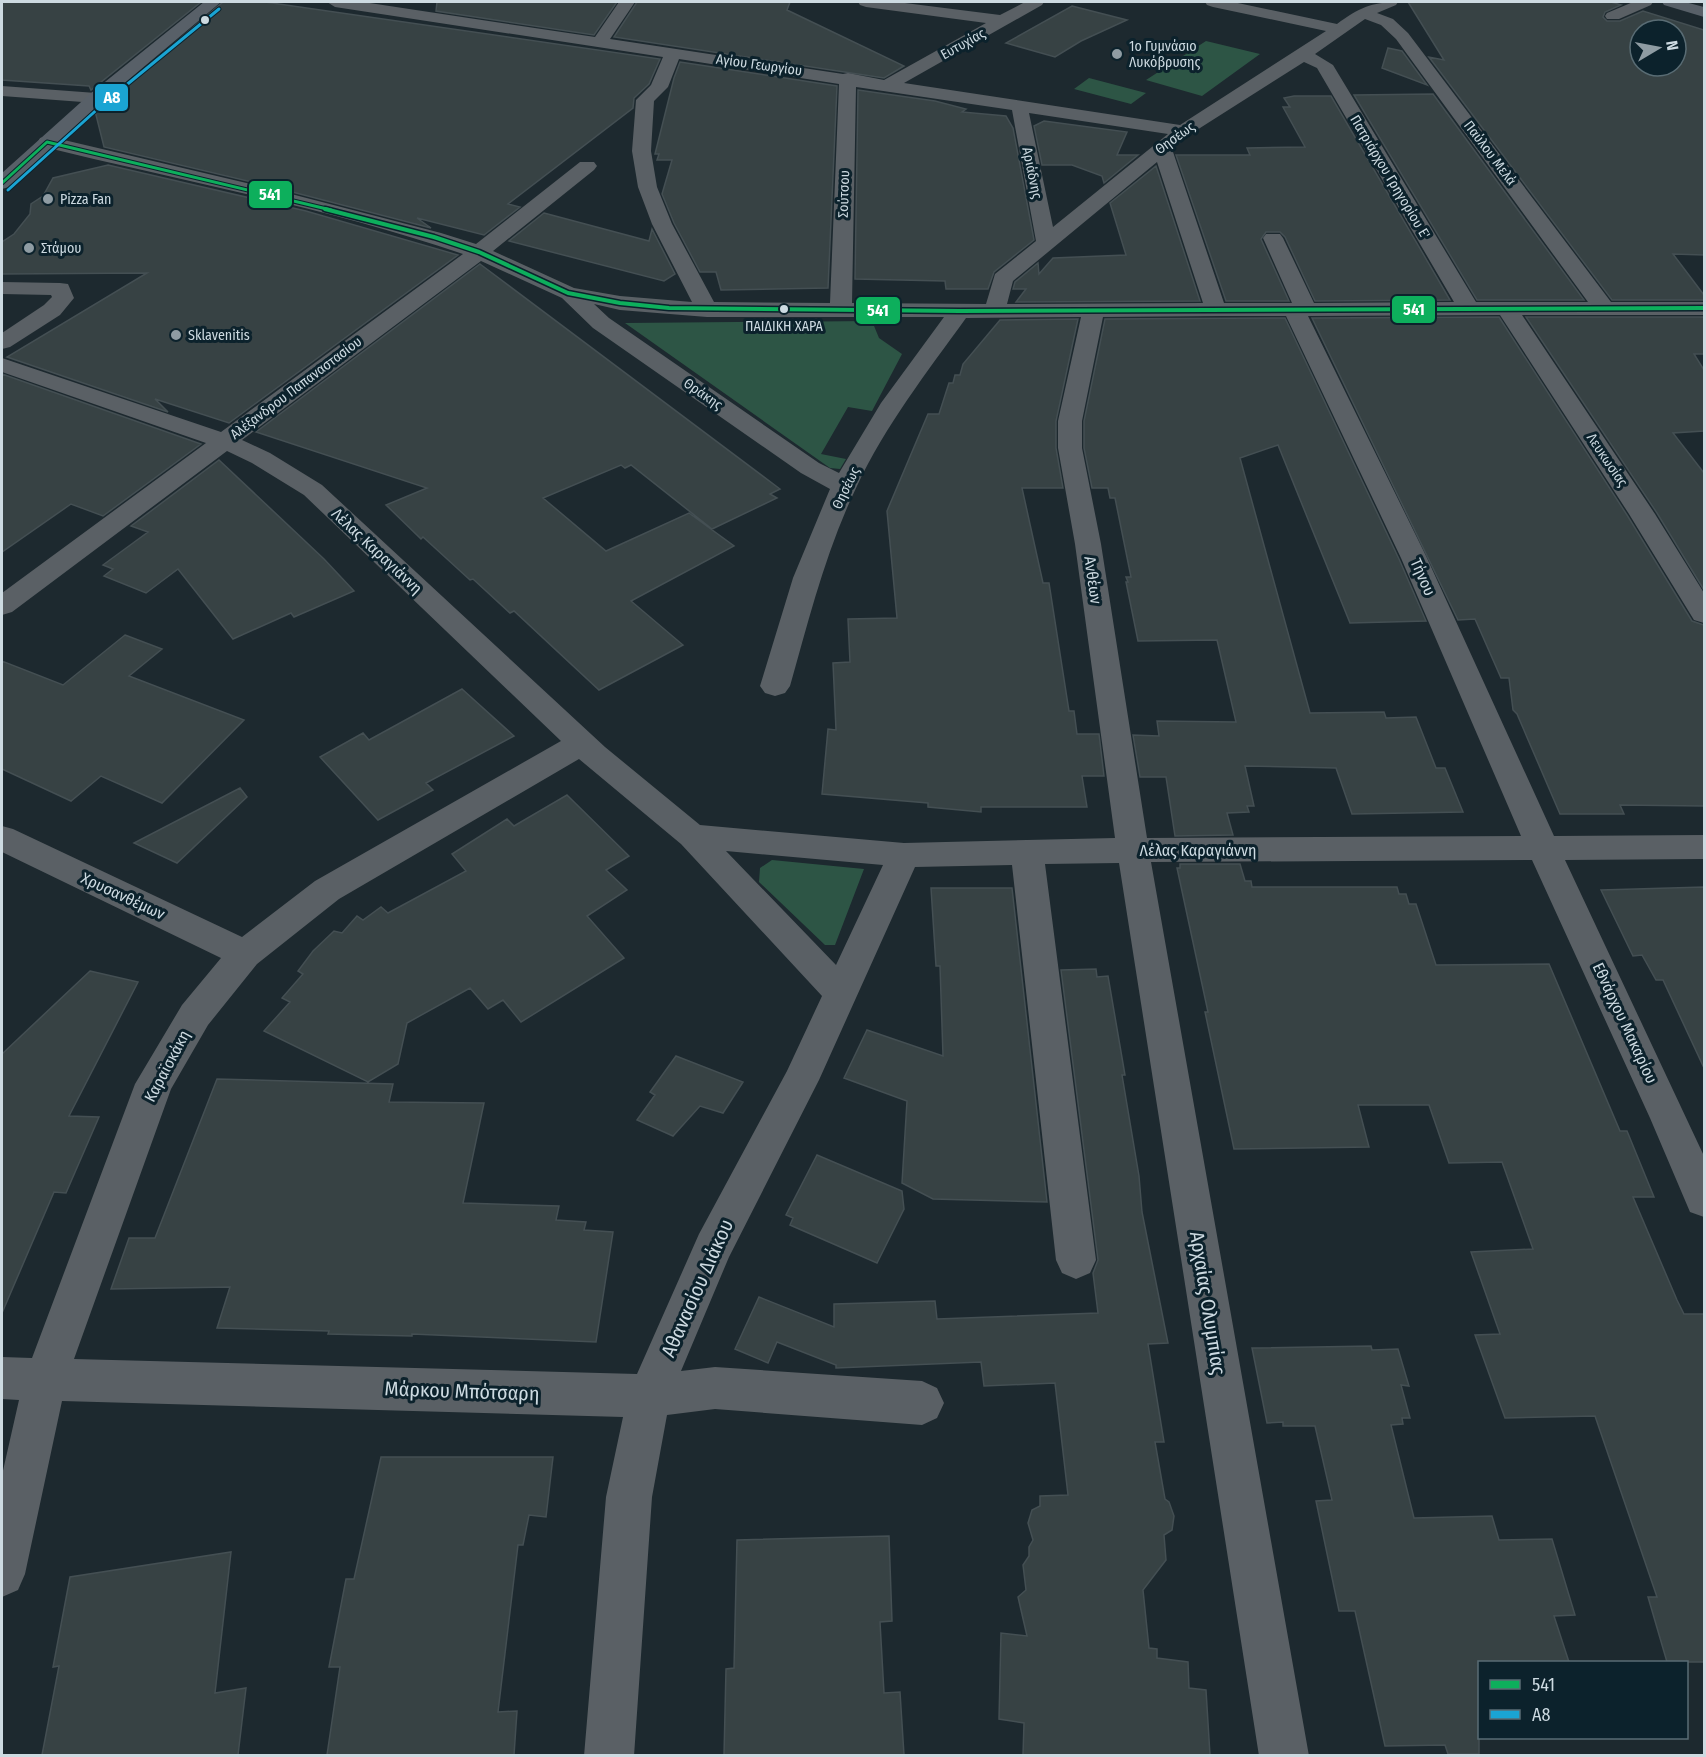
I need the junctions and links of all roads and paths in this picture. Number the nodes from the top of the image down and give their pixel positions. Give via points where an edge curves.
1 (213, 2) edge
2 (336, 2) edge
3 (627, 2) edge
4 (866, 2) edge
5 (1036, 2) edge
6 (1213, 2) edge
7 (1390, 2) edge
8 (1645, 2) edge
9 (1682, 3) edge
10 (1704, 12) edge
11 (1363, 13) junction
12 (1613, 16) dead end
13 (1005, 21) junction
14 (1340, 29) junction
15 (600, 41) junction
16 (674, 53) junction
17 (1303, 55) junction
18 (848, 78) junction
19 (888, 85) junction
20 (2, 91) edge
21 (96, 98) junction
22 (1021, 105) junction
23 (1183, 130) junction
24 (47, 142) junction
25 (1162, 147) junction
26 (587, 166) dead end
27 (2, 183) edge
28 (1273, 238) dead end
29 (1046, 241) junction
30 (479, 252) junction
31 (2, 288) edge
32 (568, 293) junction
33 (1468, 308) junction
34 (1506, 308) junction
35 (1604, 308) junction
36 (1704, 308) edge
37 (707, 310) junction
38 (995, 310) junction
39 (1093, 310) junction
40 (1300, 310) junction
41 (841, 311) junction
42 (960, 311) junction
43 (1216, 311) junction
44 (2, 342) edge
45 (2, 365) edge
46 (225, 441) junction
47 (844, 486) junction
48 (2, 606) edge
49 (1704, 614) edge
50 (775, 686) dead end
51 (582, 742) junction
52 (692, 836) junction
53 (2, 838) edge
54 (1704, 847) edge
55 (1543, 848) junction
56 (1133, 850) junction
57 (1027, 852) junction
58 (904, 855) junction
59 (245, 954) junction
60 (840, 992) junction
61 (1704, 1199) edge
62 (1076, 1260) dead end
63 (2, 1378) edge
64 (45, 1379) junction
65 (649, 1396) junction
66 (922, 1403) dead end
67 (2, 1574) edge
68 (609, 1755) edge
69 (1284, 1755) edge

1 - 21 main road
2 - 15 street, Αγίου Γεωργίου
3 - 15 street
4 - 13 street
5 - 13 street, Ευτυχίας
6 - 14 street
7 - 11 street, Θησέως
8 - 12 street
9 - 10 main road
11 - 14 street, Θησέως
11 - 35 street, Παύλου Μελά via 1387,22 1402,36
13 - 19 street, Ευτυχίας
14 - 17 street, Θησέως
15 - 16 street, Αγίου Γεωργίου
16 - 18 street, Αγίου Γεωργίου
16 - 37 street via 659,87 645,100 643,168 653,207
17 - 23 street, Θησέως
17 - 33 street, Πατριάρχου Γρηγορίου Ε' via 1323,65
18 - 19 street, Αγίου Γεωργίου
18 - 41 street, Σούτσου
19 - 22 street, Αγίου Γεωργίου
20 - 21 street
21 - 24 main road
22 - 23 street, Αγίου Γεωργίου
22 - 29 street, Αριάδνης
23 - 25 street, Θησέως
24 - 27 main road
24 - 30 street via 265,193
25 - 29 street, Θησέως
25 - 43 street
26 - 30 street, Αλέξανδρου Παπαναστασίου
28 - 40 street, Τήνου
29 - 38 street, Θησέως via 1003,279
30 - 32 street
30 - 46 street, Αλέξανδρου Παπαναστασίου
31 - 44 street via 60,289 63,298 52,310
32 - 37 street via 620,303
32 - 47 street, Θράκης via 601,323 810,468
33 - 34 street
33 - 40 street
34 - 35 street
34 - 49 street, Λευκωσίας
35 - 36 street
37 - 41 street
38 - 39 street
38 - 42 street
39 - 43 street
39 - 56 street, Ανθέων via 1070,421 1070,448
40 - 43 street
40 - 55 street, Τήνου
41 - 42 street
42 - 47 street, Θησέως via 893,403
45 - 46 street, Λέλας Καραγιάννη
46 - 48 street, Αλέξανδρου Παπαναστασίου
46 - 51 street, Λέλας Καραγιάννη via 313,490
47 - 50 street, Θησέως via 807,578
51 - 52 street, Λέλας Καραγιάννη
51 - 59 street, Καραϊσκάκη via 327,890
52 - 58 street, Λέλας Καραγιάννη
52 - 60 street, Λέλας Καραγιάννη
53 - 59 street, Χρυσανθέμων
54 - 55 street, Λέλας Καραγιάννη
55 - 56 street, Λέλας Καραγιάννη
55 - 61 street, Εθνάρχου Μακαρίου
56 - 57 street, Λέλας Καραγιάννη
56 - 69 street, Αρχαίας Ολυμπίας
57 - 58 street, Λέλας Καραγιάννη
57 - 62 street
58 - 60 street, Αθανασίου Διάκου
59 - 64 street, Καραϊσκάκη via 195,1015 154,1084
60 - 65 street, Αθανασίου Διάκου via 801,1080 713,1247
63 - 64 street, Μάρκου Μπότσαρη
64 - 65 street, Μάρκου Μπότσαρη
64 - 67 street, Καραϊσκάκη
65 - 66 street, Μάρκου Μπότσαρη via 715,1388
65 - 68 street, Αθανασίου Διάκου via 629,1497

